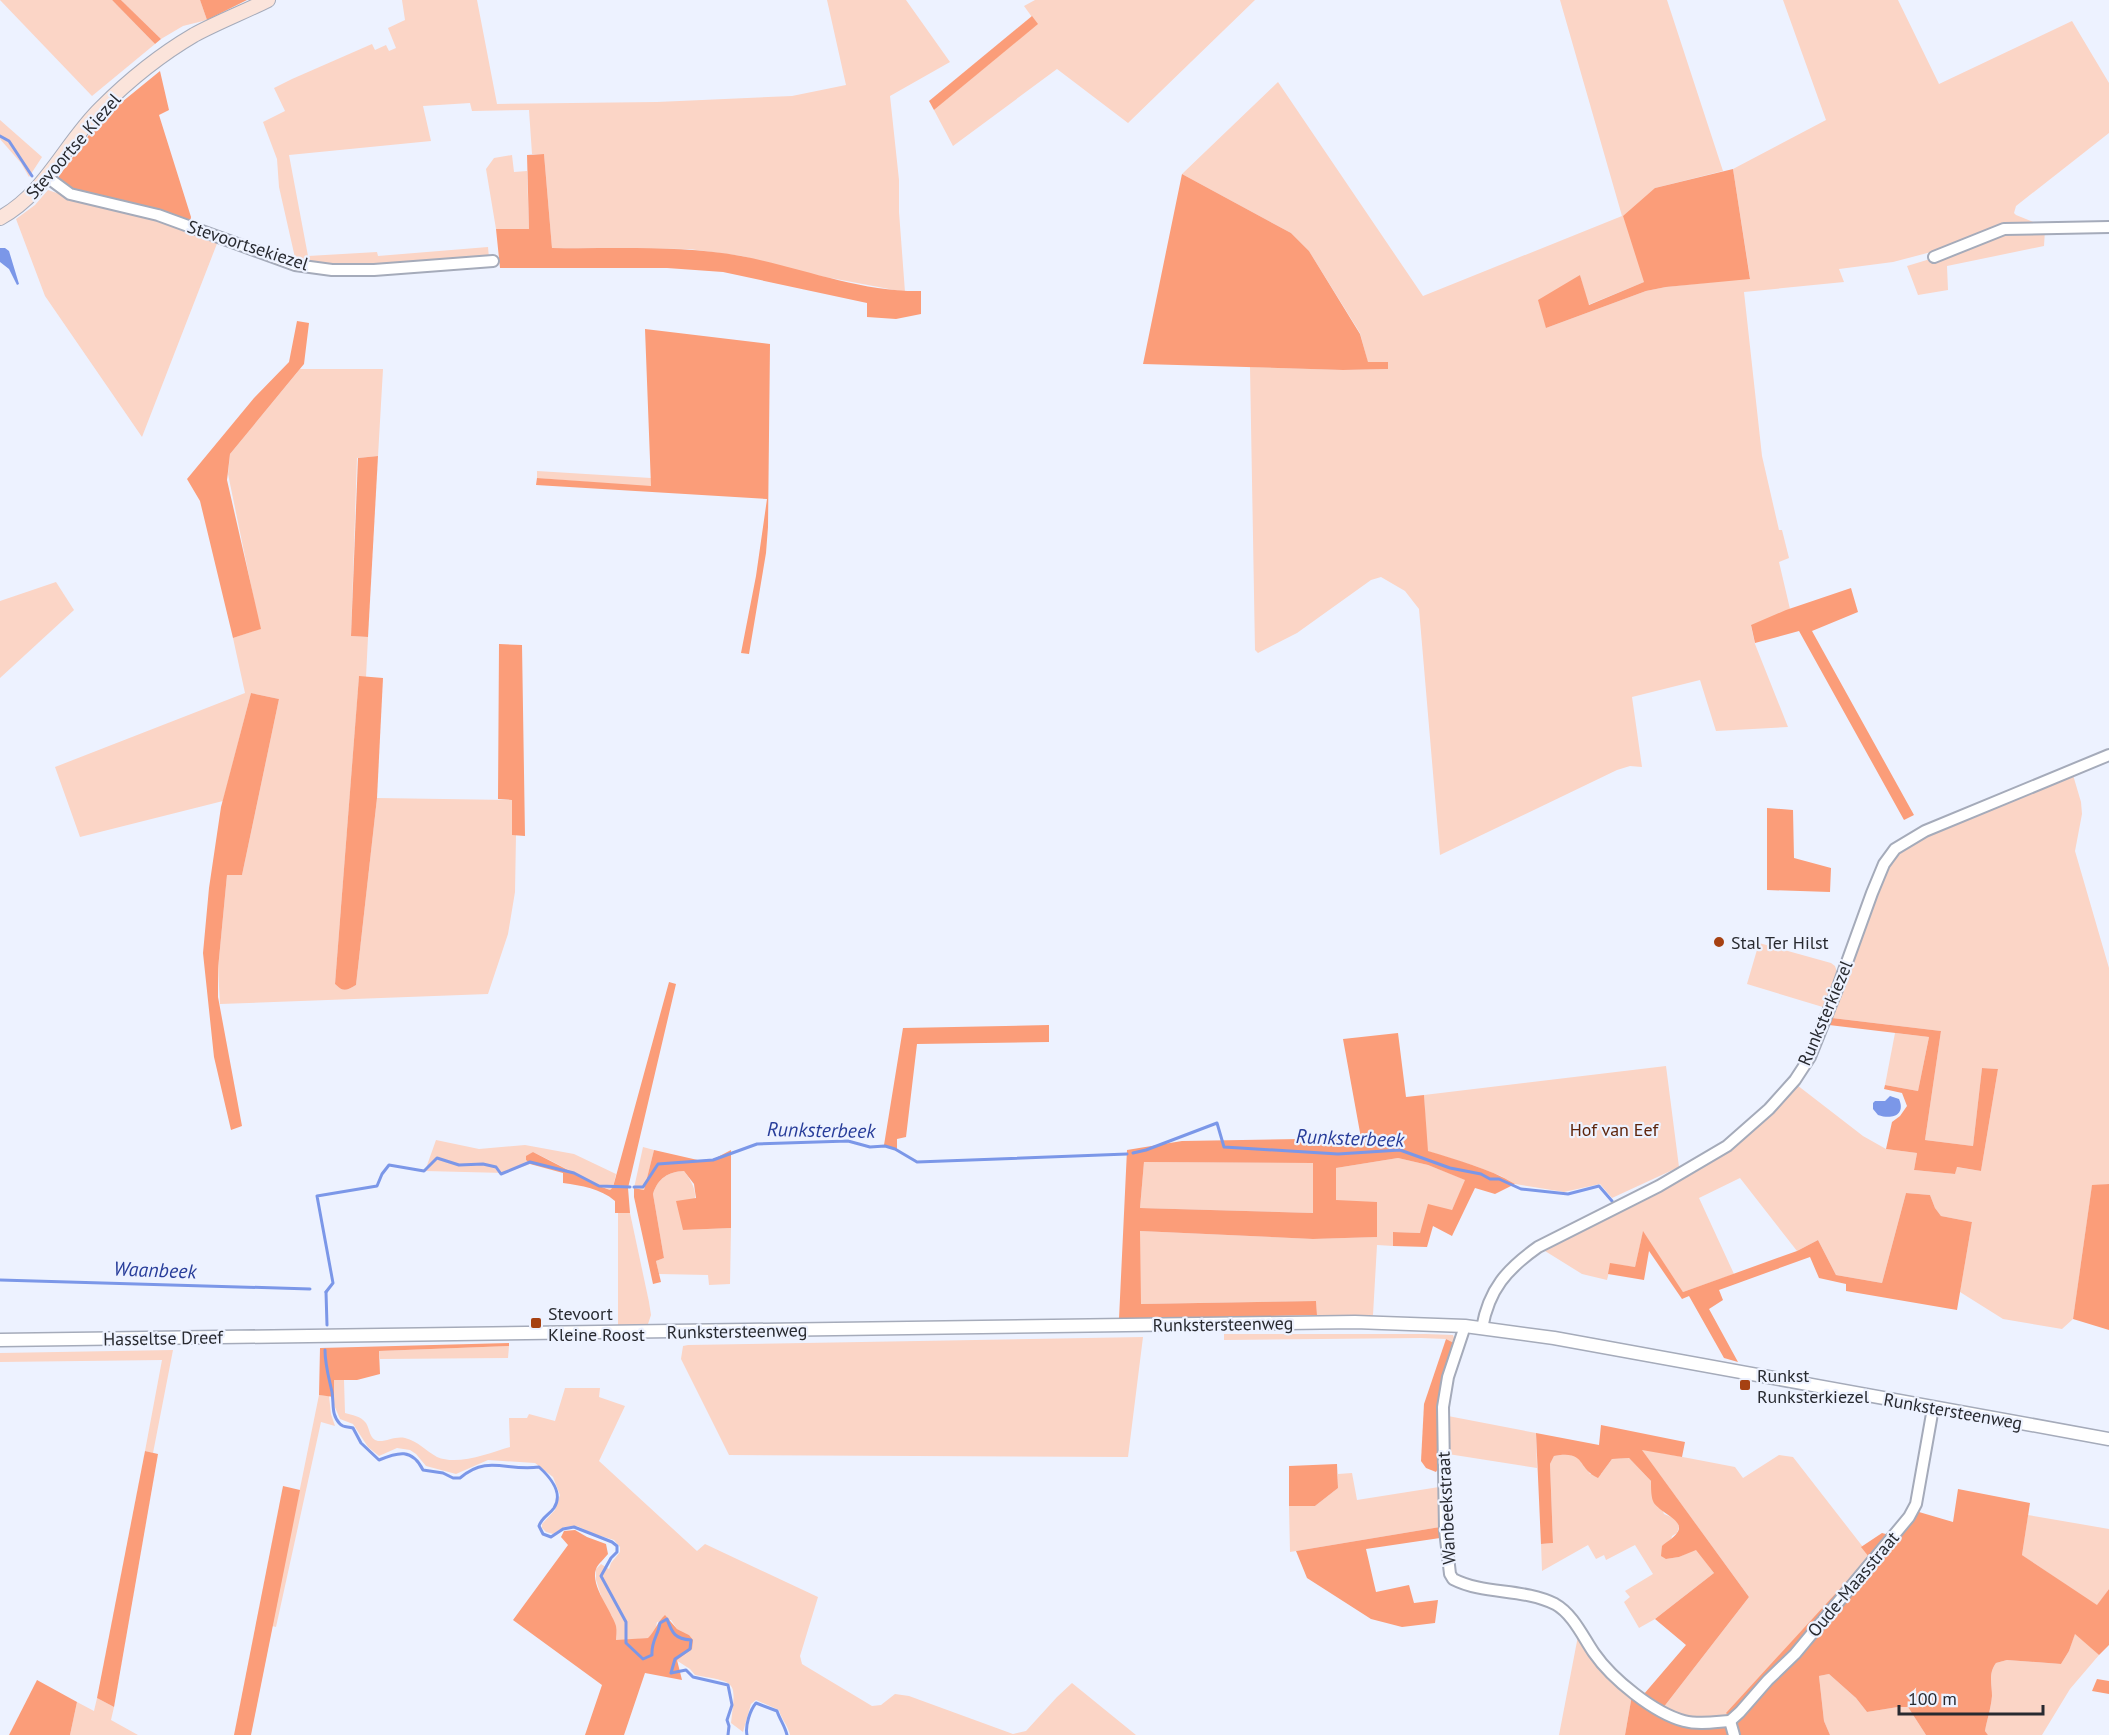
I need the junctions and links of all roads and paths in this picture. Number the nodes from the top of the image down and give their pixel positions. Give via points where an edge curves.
1 (268, 0) edge
2 (47, 177) junction
3 (0, 218) edge
4 (2109, 227) edge
5 (1935, 257) dead end
6 (494, 261) dead end
7 (2109, 755) edge
8 (1465, 1326) junction
9 (1482, 1328) junction
10 (326, 1337) joint
11 (0, 1340) edge
12 (1933, 1407) junction
13 (2109, 1439) edge
14 (1730, 1720) junction
15 (1734, 1735) edge

1 - 2 main road, Stevoortse Kiezel via 196,35 154,62 100,109
2 - 3 main road, Stevoortse Kiezel via 24,202
2 - 6 street, Stevoortsekiezel via 70,194 158,215 295,265 374,270
4 - 5 street via 2004,230
7 - 9 street, Runksterkiezel via 1925,831 1895,849 1872,893 1810,1057 1795,1080 1727,1146 1520,1260 1493,1293
8 - 9 street, Runkstersteenweg
8 - 10 street, Runkstersteenweg via 1355,1322
8 - 14 street, Wanbeekstraat via 1443,1407 1445,1530 1453,1579 1554,1604 1568,1614 1607,1671 1643,1699 1686,1721
9 - 12 street, Runkstersteenweg
10 - 11 street, Hasseltse Dreef
12 - 13 street, Runkstersteenweg
12 - 14 street, Oude-Maasstraat via 1916,1504 1909,1517 1795,1654
14 - 15 street

